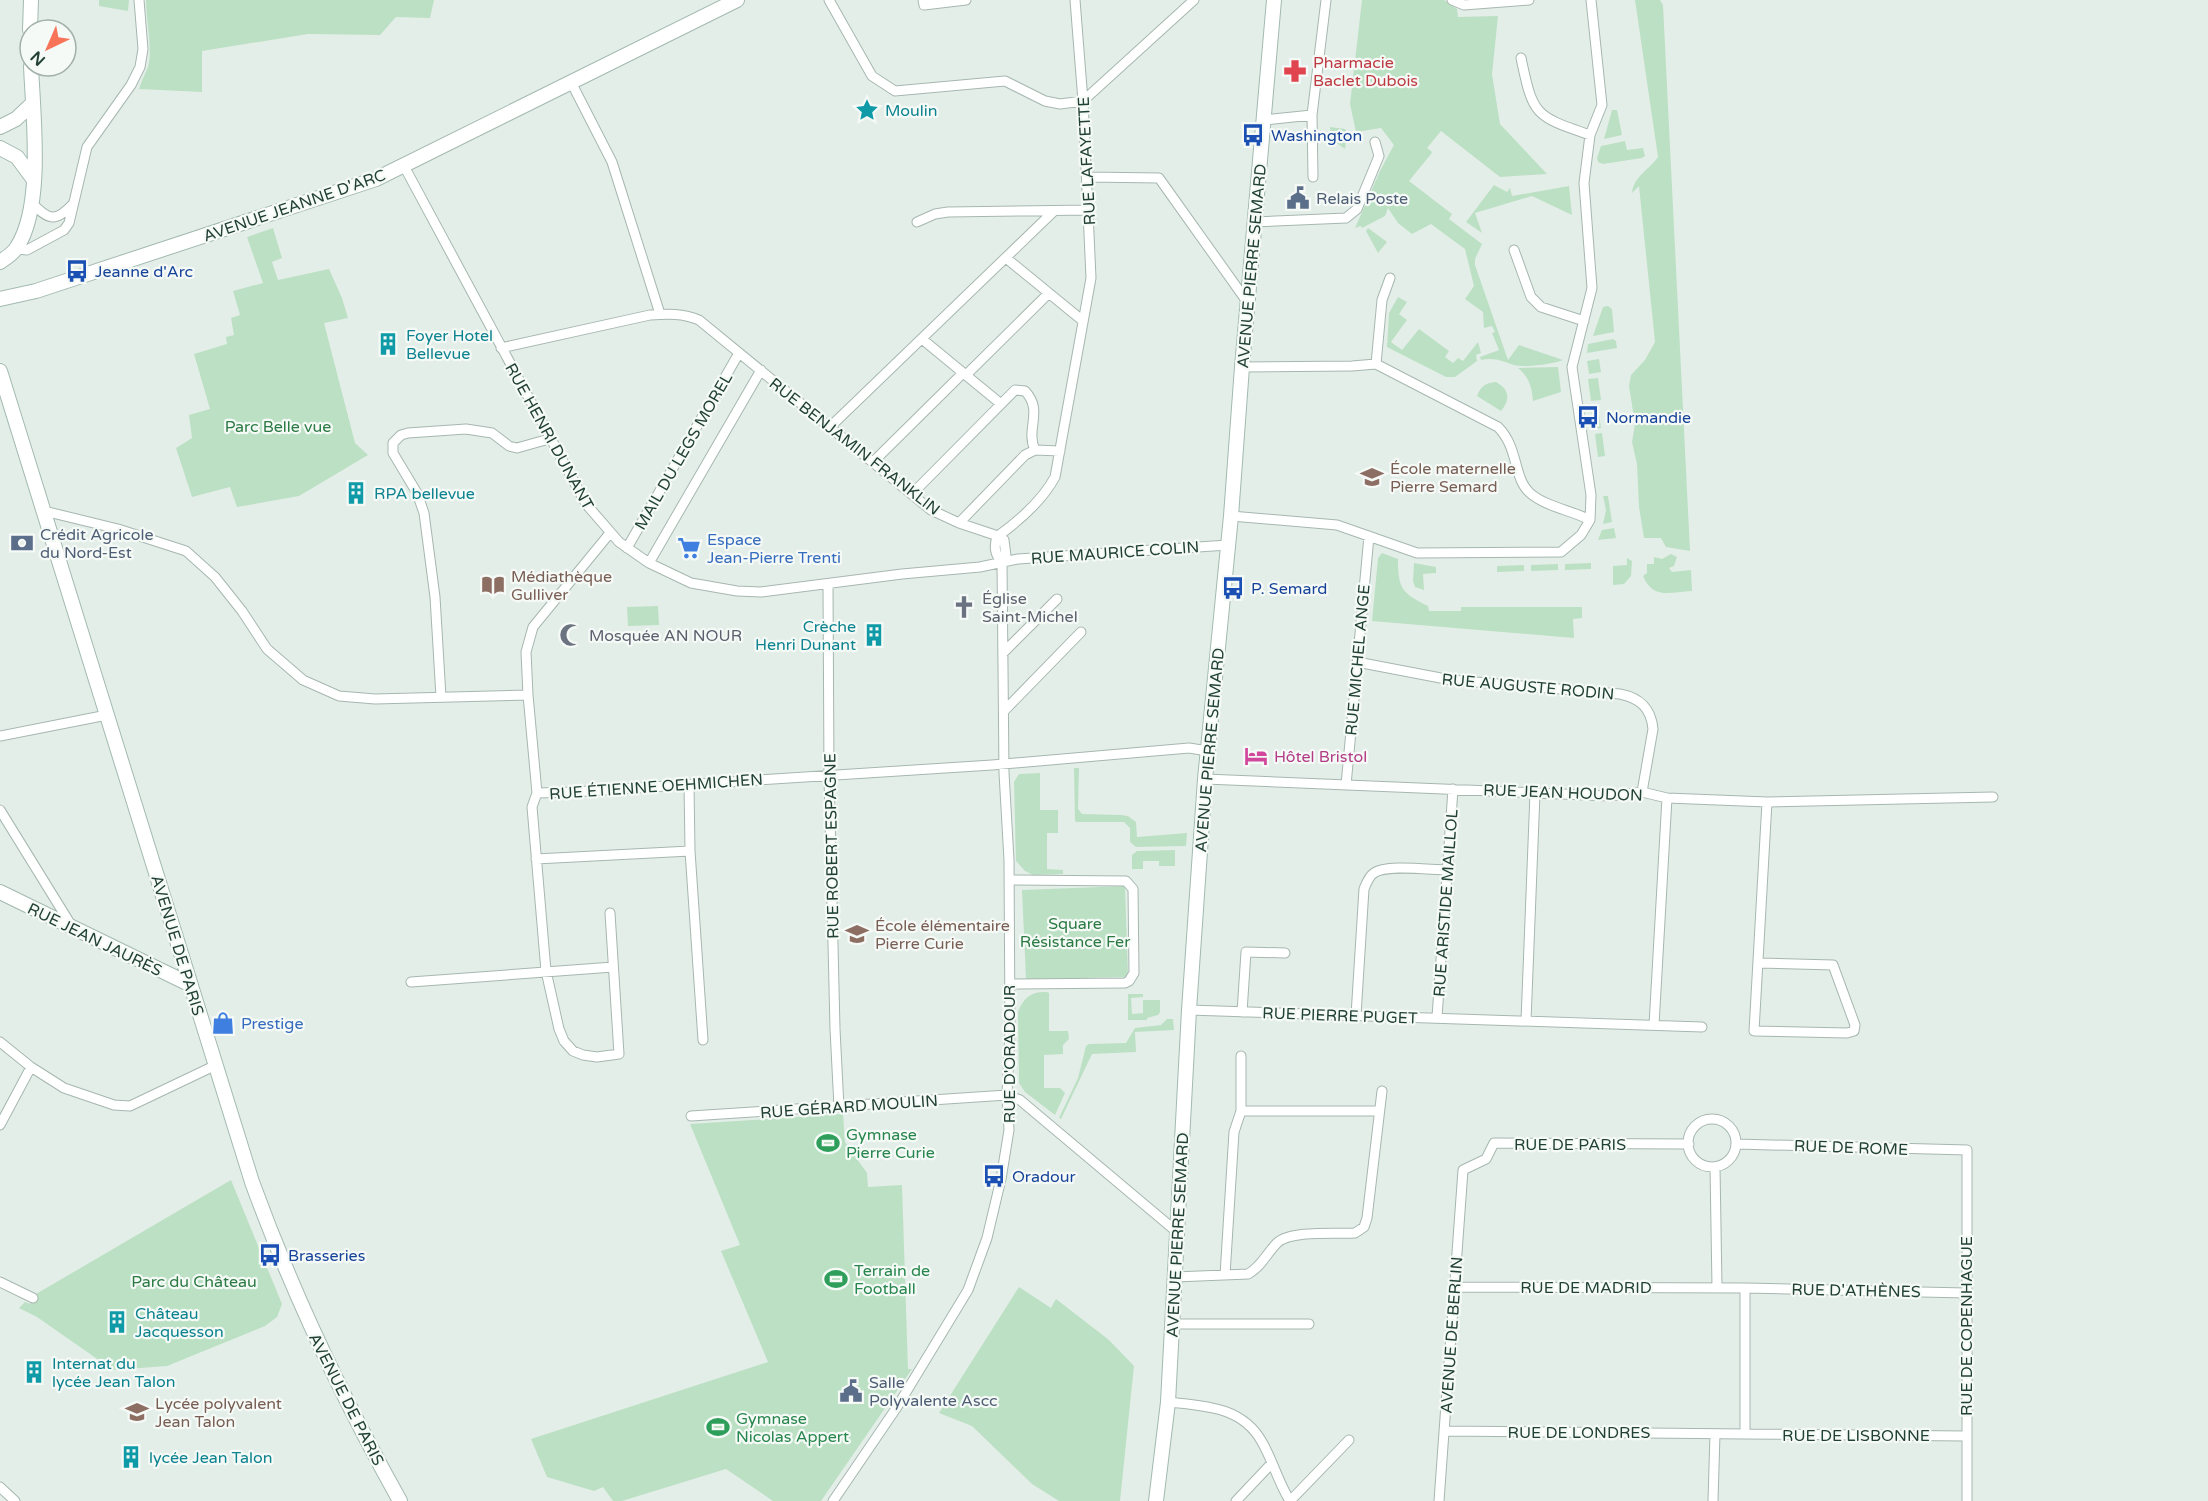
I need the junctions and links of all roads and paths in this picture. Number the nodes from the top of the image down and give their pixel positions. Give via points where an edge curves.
1 (18, 0) edge
2 (139, 0) edge
3 (736, 0) edge
4 (829, 0) edge
5 (923, 0) edge
6 (966, 0) edge
7 (1075, 0) edge
8 (1194, 0) edge
9 (1274, 0) edge
10 (1326, 0) edge
11 (1452, 0) edge
12 (1529, 0) edge
13 (1591, 0) edge
14 (30, 5) edge
15 (1521, 57) dead end
16 (32, 78) edge
17 (571, 82) junction
18 (1083, 101) junction
19 (33, 103) junction
20 (1312, 115) junction
21 (1264, 120) junction
22 (1, 126) edge
23 (1590, 135) junction
24 (1375, 142) dead end
25 (0, 148) edge
26 (404, 166) junction
27 (1087, 177) junction
28 (1313, 177) dead end
29 (34, 180) junction
30 (32, 203) junction
31 (73, 204) junction
32 (1088, 210) junction
33 (1054, 211) junction
34 (916, 222) dead end
35 (1255, 222) junction
36 (16, 249) junction
37 (1514, 250) dead end
38 (1006, 258) junction
39 (0, 262) edge
40 (1390, 278) dead end
41 (1049, 293) junction
42 (0, 299) edge
43 (1248, 303) junction
44 (660, 314) junction
45 (1083, 321) junction
46 (1584, 321) junction
47 (922, 339) junction
48 (501, 348) junction
49 (740, 353) junction
50 (1376, 364) junction
51 (1242, 367) junction
52 (761, 370) junction
53 (0, 371) edge
54 (965, 374) junction
55 (1001, 404) junction
56 (830, 427) junction
57 (549, 439) junction
58 (1035, 450) junction
59 (1060, 451) junction
60 (873, 462) junction
61 (912, 494) junction
62 (44, 511) junction
63 (1231, 516) junction
64 (1590, 520) junction
65 (959, 523) junction
66 (610, 533) junction
67 (998, 536) junction
68 (1369, 536) junction
69 (1228, 545) junction
70 (627, 548) junction
71 (1002, 562) junction
72 (649, 563) junction
73 (828, 584) junction
74 (1057, 599) dead end
75 (1081, 632) dead end
76 (1004, 653) junction
77 (1357, 662) junction
78 (528, 695) junction
79 (441, 697) junction
80 (1005, 710) junction
81 (107, 715) junction
82 (0, 736) edge
83 (1208, 751) junction
84 (1004, 764) junction
85 (829, 775) junction
86 (1205, 779) junction
87 (689, 784) junction
88 (1346, 785) junction
89 (1453, 789) junction
90 (1642, 792) junction
91 (537, 793) junction
92 (1535, 793) junction
93 (1993, 797) dead end
94 (1666, 798) junction
95 (1767, 802) junction
96 (0, 810) edge
97 (690, 851) junction
98 (536, 859) junction
99 (1447, 870) junction
100 (1009, 880) junction
101 (0, 892) edge
102 (610, 913) dead end
103 (72, 927) junction
104 (1285, 953) dead end
105 (1758, 963) junction
106 (613, 967) junction
107 (546, 971) junction
108 (411, 982) dead end
109 (1010, 984) junction
110 (191, 985) junction
111 (1189, 1010) junction
112 (1242, 1012) junction
113 (1356, 1015) junction
114 (1437, 1017) junction
115 (1526, 1021) junction
116 (1654, 1025) junction
117 (1702, 1027) dead end
118 (703, 1040) dead end
119 (0, 1042) edge
120 (1241, 1056) dead end
121 (214, 1066) junction
122 (31, 1067) junction
123 (1382, 1091) dead end
124 (1007, 1095) junction
125 (839, 1107) junction
126 (1241, 1111) junction
127 (1379, 1111) junction
128 (691, 1116) dead end
129 (0, 1125) edge
130 (1689, 1144) junction
131 (1736, 1144) junction
132 (1966, 1150) joint
133 (1715, 1167) junction
134 (1462, 1170) joint
135 (1177, 1232) junction
136 (1225, 1275) junction
137 (1175, 1277) junction
138 (0, 1282) edge
139 (1455, 1287) junction
140 (1717, 1287) junction
141 (1745, 1288) junction
142 (1966, 1293) junction
143 (33, 1298) dead end
144 (1173, 1323) junction
145 (1309, 1324) dead end
146 (1168, 1402) junction
147 (1444, 1431) junction
148 (1715, 1434) junction
149 (1745, 1434) junction
150 (1966, 1436) junction
151 (1349, 1440) dead end
152 (1271, 1464) junction
153 (0, 1487) edge
154 (15, 1501) edge
155 (400, 1501) edge
156 (833, 1501) edge
157 (1156, 1501) edge
158 (1236, 1501) edge
159 (1290, 1501) edge
160 (1439, 1501) edge
161 (1713, 1501) edge
162 (1967, 1501) edge

1 - 14 main road
2 - 31 street via 143,49 140,67 87,147
3 - 17 main road, AVENUE JEANNE D'ARC
4 - 18 street via 872,76 895,91 1005,81 1045,101
5 - 6 street via 924,5
7 - 18 street, RUE LAFAYETTE
8 - 18 street
9 - 21 main road, AVENUE PIERRE SEMARD
10 - 20 street
11 - 12 street via 1464,4
13 - 23 street via 1602,105
15 - 23 street via 1537,111 1557,124
16 - 19 main road
17 - 26 main road, AVENUE JEANNE D'ARC
17 - 44 street via 612,162
18 - 27 street, RUE LAFAYETTE
19 - 22 main road via 16,119
19 - 29 main road
20 - 21 street
20 - 28 street
21 - 35 main road, AVENUE PIERRE SEMARD
23 - 46 street via 1584,183 1592,288
24 - 35 street via 1379,156 1357,209 1346,218
25 - 29 main road via 17,157
26 - 42 main road, AVENUE JEANNE D'ARC via 376,179 36,291
26 - 48 street, RUE HENRI DUNANT
27 - 32 street, RUE LAFAYETTE
27 - 43 street via 1159,178
29 - 30 main road
30 - 31 street via 50,218 60,216
30 - 36 main road
31 - 36 street via 64,230 27,250
32 - 33 street
32 - 45 street, RUE LAFAYETTE via 1091,278
33 - 34 street via 948,212
33 - 38 street, RUE LAFAYETTE
35 - 43 main road, AVENUE PIERRE SEMARD
36 - 39 main road
37 - 46 street via 1531,297 1541,307
38 - 41 street
38 - 47 street, RUE LAFAYETTE
40 - 50 street via 1382,300
41 - 45 street
41 - 54 street
43 - 51 main road, AVENUE PIERRE SEMARD
44 - 48 street, RUE BENJAMIN FRANKLIN
44 - 49 street, RUE BENJAMIN FRANKLIN via 699,320
45 - 59 street, RUE LAFAYETTE
46 - 64 street via 1572,367 1592,495
47 - 54 street
47 - 56 street, RUE LAFAYETTE
48 - 57 street, RUE HENRI DUNANT
49 - 52 street, RUE BENJAMIN FRANKLIN
49 - 70 street, MAIL DU LEGS MOREL
50 - 51 street
50 - 64 street via 1498,427 1507,436 1522,483 1530,493
51 - 63 main road, AVENUE PIERRE SEMARD
52 - 56 street, RUE BENJAMIN FRANKLIN
52 - 72 street, MAIL DU LEGS MOREL
53 - 62 main road, AVENUE DE PARIS
54 - 55 street
54 - 60 street
55 - 58 street via 1015,390 1025,391 1032,398 1035,417 1030,439
55 - 61 street
56 - 60 street, RUE BENJAMIN FRANKLIN
57 - 66 street, RUE HENRI DUNANT via 586,504
57 - 79 street via 517,448 492,434 466,429 401,435 392,448 424,513 438,629
58 - 59 street
58 - 65 street via 1025,455
59 - 67 street, RUE LAFAYETTE via 1055,477 1047,492
60 - 61 street, RUE BENJAMIN FRANKLIN
61 - 65 street, RUE BENJAMIN FRANKLIN via 931,510
62 - 79 street via 186,551 215,577 267,649 303,680 339,696
62 - 81 main road, AVENUE DE PARIS
63 - 68 street via 1337,525
63 - 69 main road, AVENUE PIERRE SEMARD
64 - 68 street via 1581,535 1561,552 1417,553
65 - 67 street, RUE BENJAMIN FRANKLIN
66 - 70 street, RUE HENRI DUNANT
66 - 78 street, RUE ÉTIENNE OEHMICHEN via 532,627 526,652
67 - 71 street via 995,548
68 - 77 street, RUE MICHEL ANGE
69 - 71 street, RUE MAURICE COLIN
69 - 83 main road, AVENUE PIERRE SEMARD
70 - 72 street, RUE HENRI DUNANT
71 - 73 street, RUE HENRI DUNANT
71 - 76 street, RUE D'ORADOUR
72 - 73 street, RUE HENRI DUNANT via 691,583 723,590 761,592
73 - 85 street, RUE ROBERT ESPAGNE
74 - 76 street
75 - 80 street
76 - 80 street, RUE D'ORADOUR
77 - 88 street, RUE MICHEL ANGE
77 - 90 street, RUE AUGUSTE RODIN via 1451,680 1620,694 1638,699 1648,710 1653,729
78 - 79 street
78 - 91 street, RUE ÉTIENNE OEHMICHEN
80 - 84 street, RUE D'ORADOUR
81 - 82 street
81 - 110 main road, AVENUE DE PARIS
83 - 84 street, RUE ÉTIENNE OEHMICHEN via 1189,748
83 - 86 main road, AVENUE PIERRE SEMARD
84 - 85 street, RUE ÉTIENNE OEHMICHEN
84 - 100 street, RUE D'ORADOUR
85 - 87 street, RUE ÉTIENNE OEHMICHEN
85 - 125 street, RUE ROBERT ESPAGNE
86 - 88 street, RUE JEAN HOUDON
86 - 111 main road, AVENUE PIERRE SEMARD
87 - 91 street, RUE ÉTIENNE OEHMICHEN
87 - 97 street
88 - 89 street, RUE JEAN HOUDON
89 - 92 street, RUE JEAN HOUDON
89 - 99 street, RUE ARISTIDE MAILLOL
90 - 92 street, RUE JEAN HOUDON via 1610,796
90 - 94 street, RUE JEAN HOUDON
91 - 98 street via 532,807
92 - 115 street
93 - 95 street, RUE JEAN HOUDON
94 - 95 street, RUE JEAN HOUDON
94 - 116 street
95 - 105 street
96 - 103 street
97 - 98 street
97 - 118 street
98 - 107 street
99 - 113 street via 1384,869 1368,880 1364,889
99 - 114 street, RUE ARISTIDE MAILLOL
100 - 109 street, RUE D'ORADOUR
100 - 109 street via 1129,883 1133,889 1134,973 1125,983
101 - 103 main road, RUE JEAN JAURÈS
102 - 106 street
103 - 110 main road, RUE JEAN JAURÈS
104 - 112 street, RUE PIERRE PUGET via 1246,952
105 - 105 street via 1833,965 1855,1024 1854,1031 1754,1031
106 - 107 street
106 - 107 street via 619,1053 597,1057 573,1051 564,1041
107 - 108 street
109 - 124 street, RUE D'ORADOUR
110 - 121 main road, AVENUE DE PARIS
111 - 112 street, RUE PIERRE PUGET
111 - 135 main road, AVENUE PIERRE SEMARD
112 - 113 street, RUE PIERRE PUGET
113 - 114 street, RUE PIERRE PUGET
114 - 115 street, RUE PIERRE PUGET
115 - 116 street, RUE PIERRE PUGET
116 - 117 street, RUE PIERRE PUGET
119 - 122 street
120 - 126 street
121 - 122 street via 130,1106 114,1105 64,1088
121 - 155 main road, AVENUE DE PARIS via 278,1252 339,1387
122 - 129 street
123 - 127 street
124 - 125 street, RUE GÉRARD MOULIN
124 - 135 street via 1020,1100
124 - 156 street, RUE D'ORADOUR via 1009,1130 1001,1179 987,1238 968,1290 897,1407
125 - 128 street, RUE GÉRARD MOULIN
126 - 127 street
126 - 136 street via 1234,1132
127 - 136 street via 1364,1227 1355,1233 1290,1235 1278,1241 1258,1268 1248,1274
130 - 131 street via 1697,1125 1715,1120 1731,1128
130 - 133 street via 1690,1153 1698,1162
130 - 134 street, RUE DE PARIS via 1494,1143 1486,1159
131 - 132 street, RUE DE ROME
131 - 133 street via 1730,1159
132 - 142 street, RUE DE COPENHAGUE
133 - 140 street
134 - 139 street, AVENUE DE BERLIN
135 - 137 main road, AVENUE PIERRE SEMARD
136 - 137 street
137 - 144 main road, AVENUE PIERRE SEMARD
138 - 143 street
139 - 140 street, RUE DE MADRID
139 - 147 street, AVENUE DE BERLIN
140 - 141 street, RUE DE MADRID
141 - 142 street, RUE D'ATHÈNES
141 - 149 street
142 - 150 street, RUE DE COPENHAGUE
144 - 145 street
144 - 146 main road, AVENUE PIERRE SEMARD
146 - 152 street via 1218,1408 1235,1415 1261,1440
146 - 157 main road, AVENUE PIERRE SEMARD
147 - 148 street, RUE DE LONDRES
147 - 160 street, AVENUE DE BERLIN
148 - 149 street, RUE DE LONDRES
148 - 161 street
149 - 150 street, RUE DE LISBONNE
150 - 162 street, RUE DE COPENHAGUE
151 - 159 street
152 - 158 street
152 - 159 street
153 - 154 street

